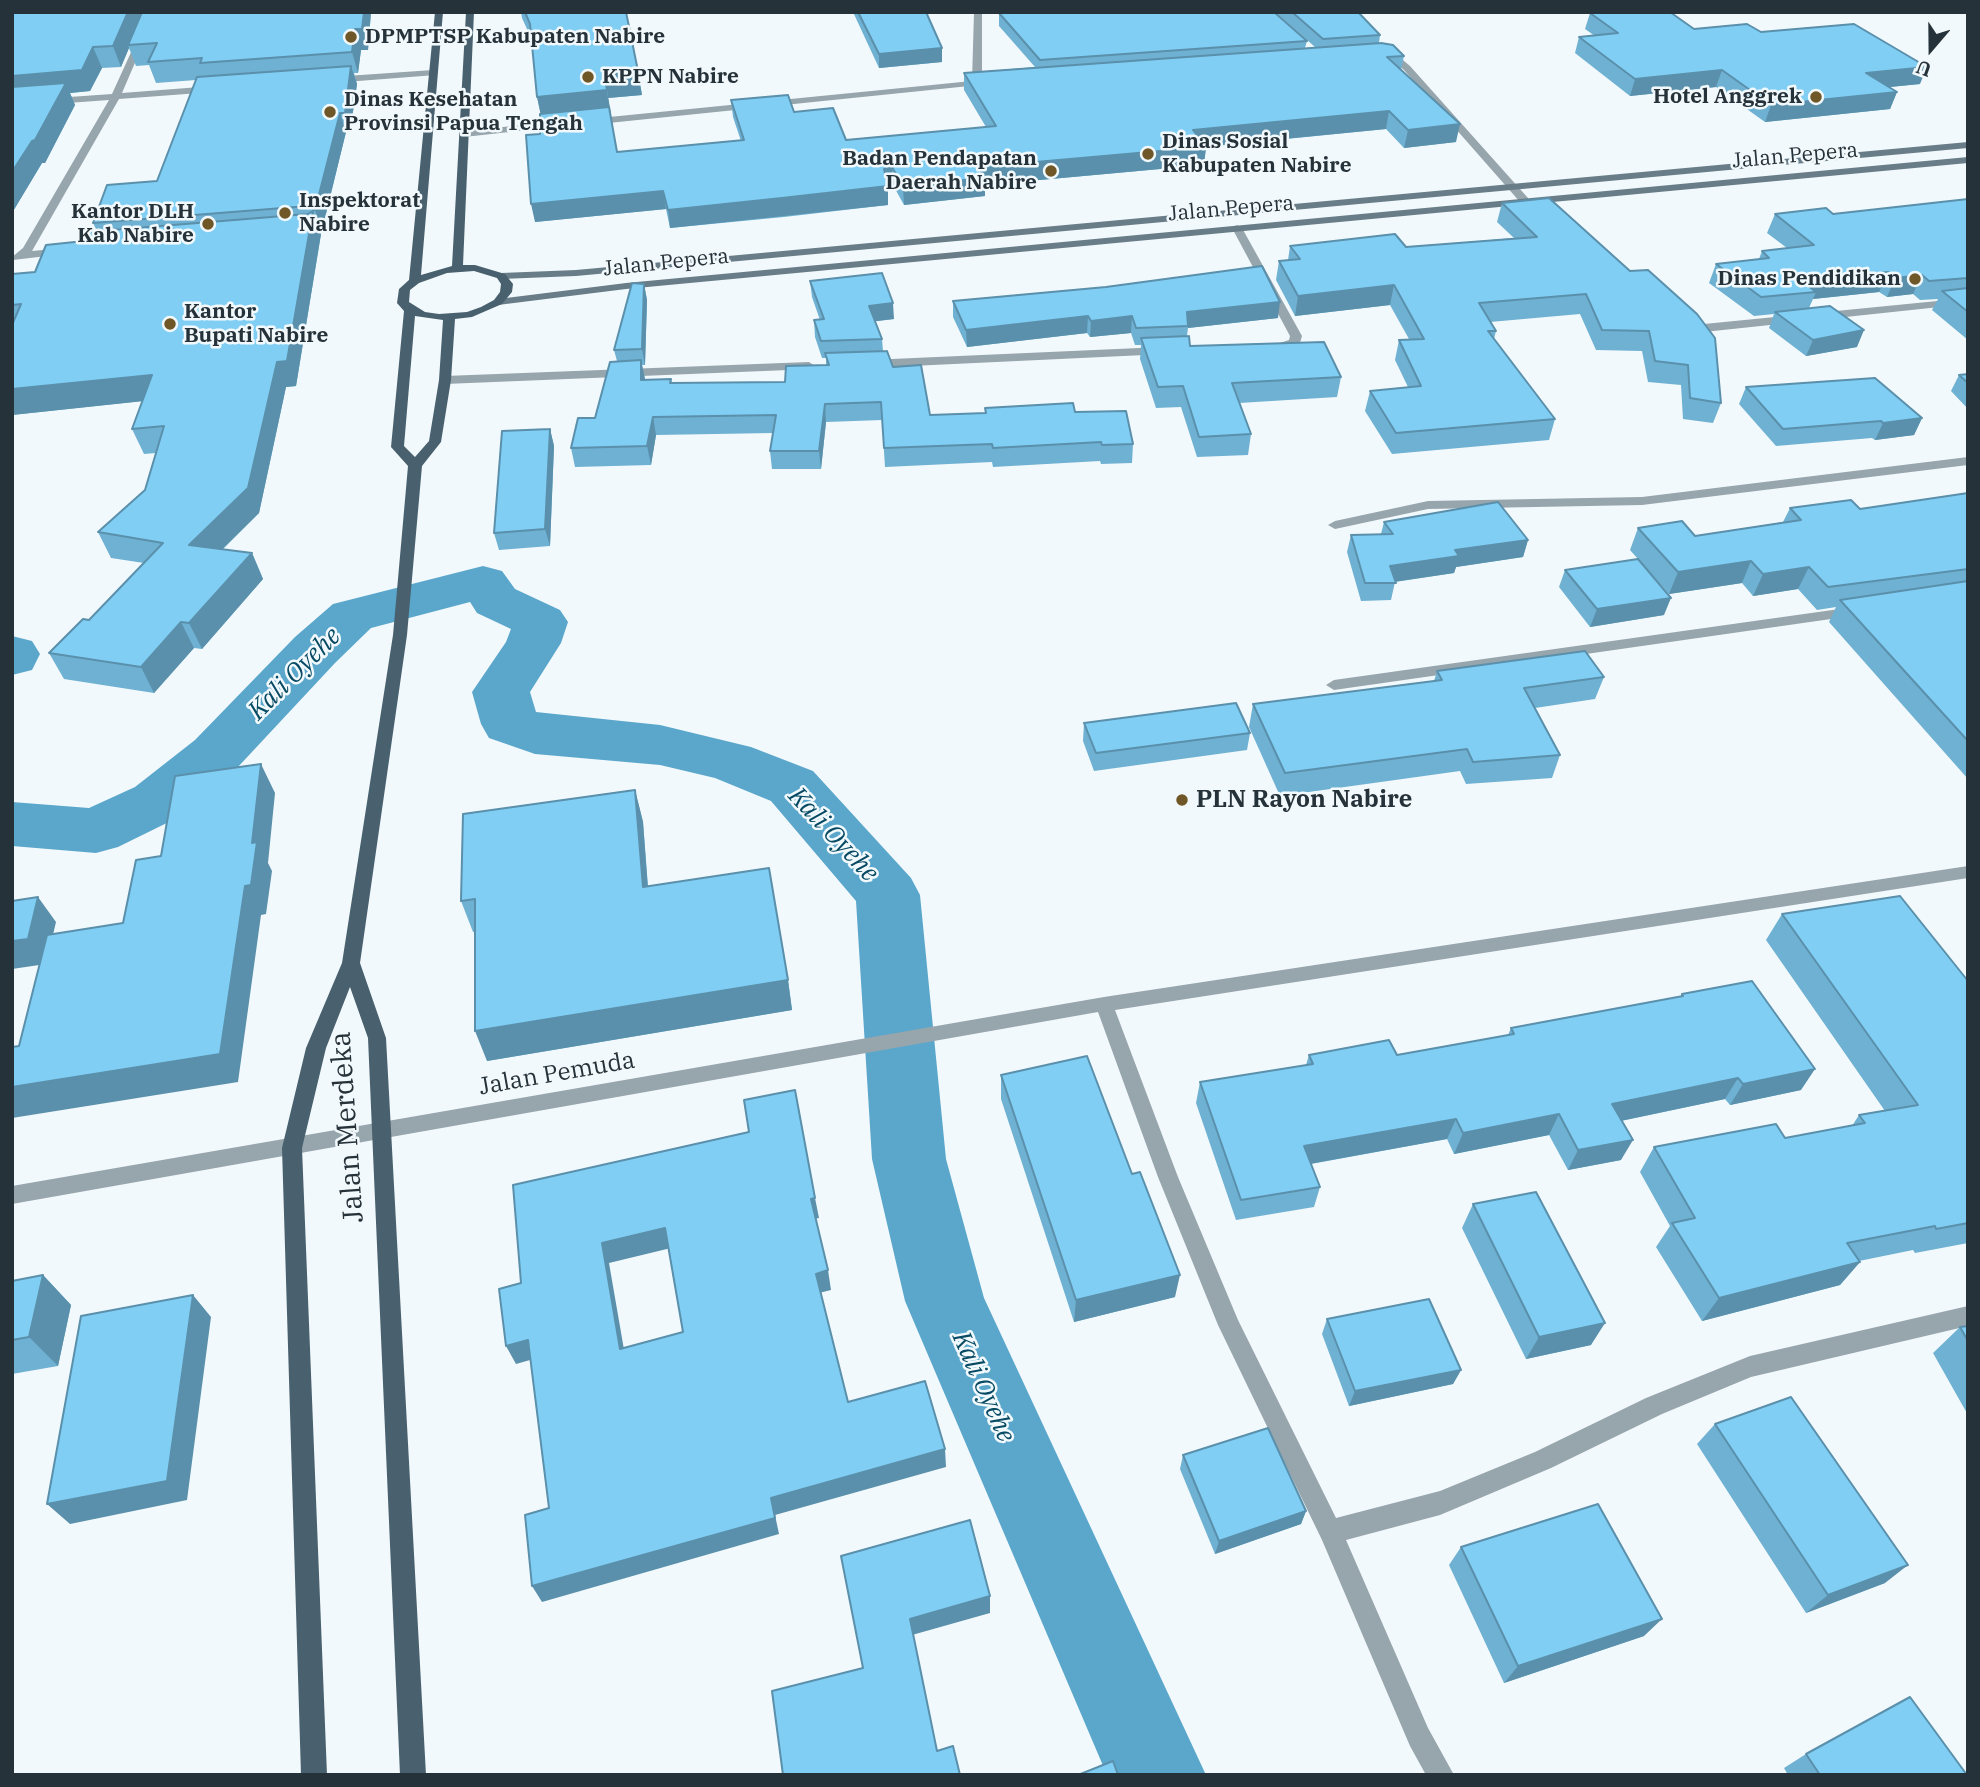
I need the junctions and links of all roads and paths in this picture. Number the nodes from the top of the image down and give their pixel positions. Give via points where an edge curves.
1 (470, 12) edge
2 (978, 12) edge
3 (441, 13) edge
4 (145, 30) edge
5 (1372, 54) edge
6 (433, 73) junction
7 (323, 81) edge
8 (991, 82) edge
9 (977, 83) junction
10 (226, 88) edge
11 (116, 96) junction
12 (12, 104) edge
13 (464, 134) junction
14 (1968, 145) edge
15 (1968, 160) edge
16 (1513, 188) junction
17 (1524, 200) junction
18 (1237, 228) junction
19 (1025, 233) junction
20 (1034, 247) junction
21 (78, 250) edge
22 (17, 257) edge
23 (457, 269) junction
24 (501, 276) junction
25 (415, 281) junction
26 (1968, 301) edge
27 (498, 302) junction
28 (410, 310) junction
29 (449, 317) junction
30 (1704, 328) edge
31 (1258, 347) edge
32 (1175, 351) edge
33 (858, 364) edge
34 (817, 366) edge
35 (445, 380) junction
36 (1968, 461) edge
37 (415, 465) junction
38 (1335, 525) dead end
39 (1871, 609) edge
40 (1334, 685) dead end
41 (1968, 872) edge
42 (1886, 884) junction
43 (1903, 906) edge
44 (351, 963) junction
45 (1104, 1004) junction
46 (380, 1132) junction
47 (292, 1148) junction
48 (12, 1195) edge
49 (1968, 1316) edge
50 (1330, 1532) junction
51 (314, 1775) edge
52 (413, 1775) edge
53 (1441, 1775) edge

1 - 13 main road
2 - 9 street
3 - 6 main road
4 - 11 street
5 - 16 street via 1400,60
6 - 7 street
6 - 25 main road
8 - 9 street
9 - 13 street
10 - 11 street
11 - 12 street
11 - 22 street
13 - 23 main road
14 - 16 main road, Jalan Pepera
15 - 17 main road, Jalan Pepera
16 - 17 street
16 - 19 main road, Jalan Pepera
17 - 18 main road, Jalan Pepera
18 - 20 main road, Jalan Pepera
18 - 31 street via 1297,340 1285,346
19 - 20 main road
19 - 24 main road, Jalan Pepera via 576,274
20 - 27 main road, Jalan Pepera
21 - 22 street
23 - 24 main road via 475,268
23 - 25 main road
24 - 27 main road via 507,284
25 - 28 main road via 402,298
26 - 30 street
27 - 29 main road via 468,315
28 - 29 main road
28 - 37 main road via 397,447
29 - 35 main road
32 - 33 street
34 - 35 street
35 - 37 main road via 435,442
36 - 38 street via 1642,501 1428,505
37 - 44 main road via 400,635
39 - 40 street
41 - 42 street, Jalan Pemuda
42 - 43 street
42 - 45 street, Jalan Pemuda
44 - 46 main road, Jalan Merdeka via 377,1038
44 - 47 main road, Jalan Merdeka via 316,1048
45 - 46 street, Jalan Pemuda
45 - 50 street via 1229,1325
46 - 47 street, Jalan Pemuda
46 - 52 main road, Jalan Merdeka
47 - 48 street, Jalan Pemuda
47 - 51 main road, Jalan Merdeka
49 - 50 street via 1750,1367 1440,1503
50 - 53 street via 1419,1737

